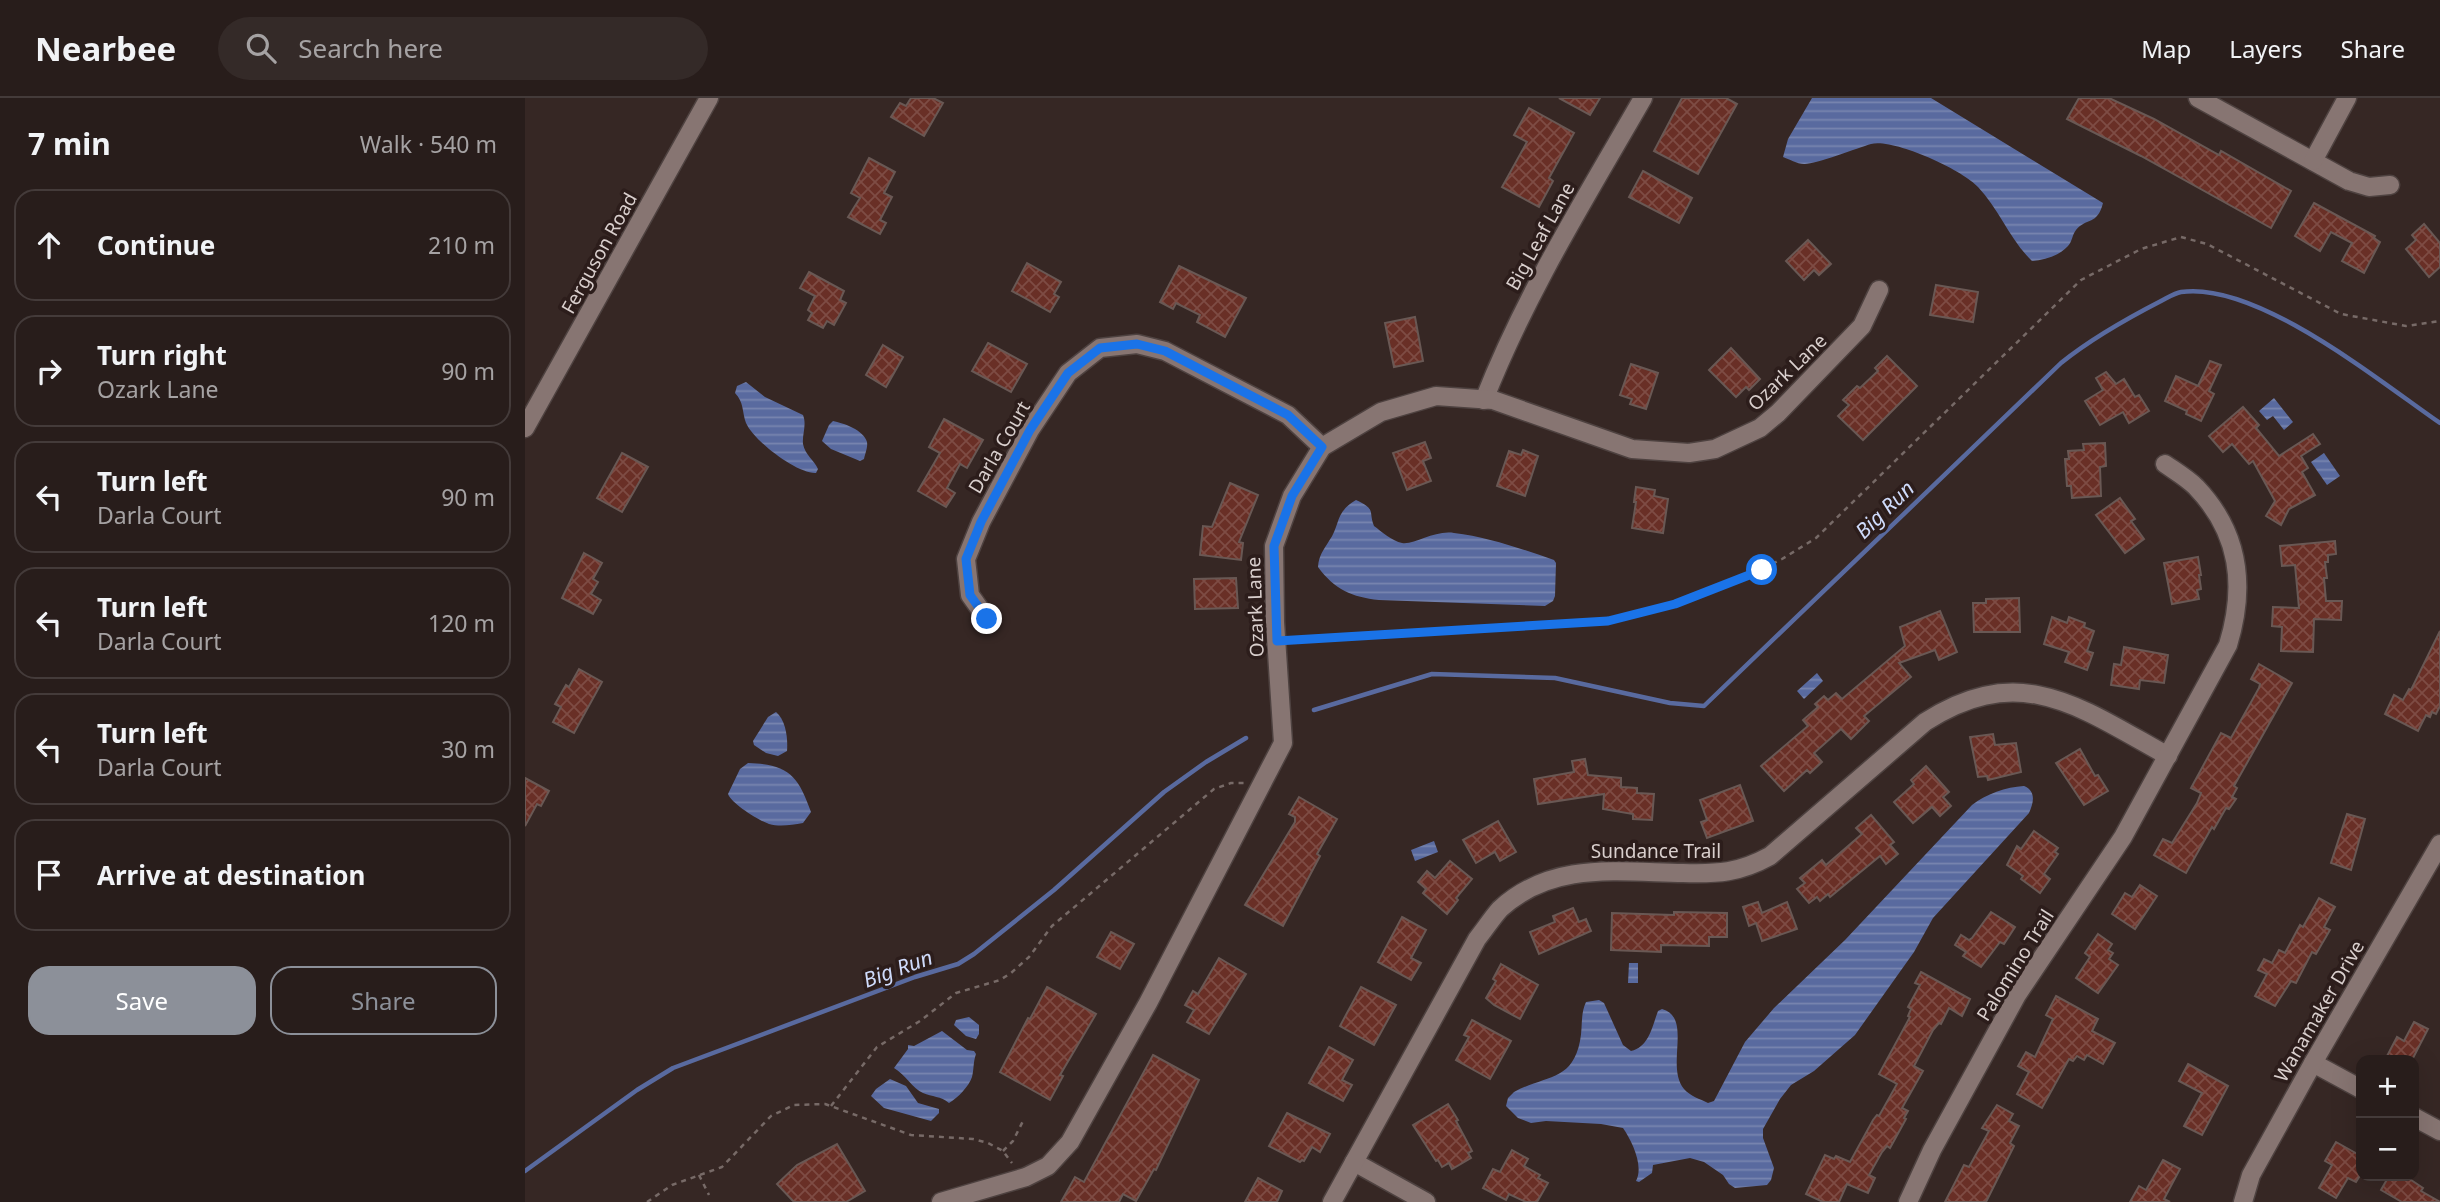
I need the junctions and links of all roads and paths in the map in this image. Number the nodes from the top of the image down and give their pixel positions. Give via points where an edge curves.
1 (709, 98) edge
2 (1643, 98) edge
3 (2198, 98) edge
4 (2347, 98) edge
5 (2313, 161) junction
6 (2390, 186) dead end
7 (1879, 290) dead end
8 (2440, 321) edge
9 (1484, 400) junction
10 (525, 428) edge
11 (1322, 447) junction
12 (2165, 464) dead end
13 (987, 619) dead end
14 (1277, 641) junction
15 (2168, 756) junction
16 (1260, 786) junction
17 (2440, 844) edge
18 (2313, 1063) junction
19 (2356, 1086) edge
20 (831, 1106) junction
21 (2416, 1118) edge
22 (1024, 1119) dead end
23 (2440, 1131) edge
24 (1003, 1151) junction
25 (1354, 1162) junction
26 (699, 1175) junction
27 (1020, 1179) junction
28 (709, 1195) dead end
29 (647, 1202) edge
30 (941, 1202) edge
31 (1332, 1202) edge
32 (1426, 1202) edge
33 (1908, 1202) edge
34 (2243, 1202) edge

1 - 10 street, Ferguson Road
2 - 9 street, Big Leaf Lane via 1540,277
3 - 5 street
4 - 5 street
5 - 6 street via 2349,181 2369,187
7 - 9 street, Ozark Lane via 1862,326 1778,413 1760,428 1716,449 1664,453 1632,449
8 - 14 path via 2406,326 2341,314 2207,244 2181,237 2141,249 2081,280 1816,538 1752,575 1675,604 1608,621
9 - 11 street, Ozark Lane via 1436,396 1381,412
11 - 13 street, Darla Court via 1288,415 1165,351 1137,344 1100,348 1068,373 1030,430 981,522 966,559 970,595
11 - 14 street, Ozark Lane via 1292,496 1274,546
12 - 15 street, Palomino Trail via 2194,485 2217,513 2235,553 2239,589 2237,618 2228,645
14 - 16 street, Ozark Lane via 1283,743
15 - 25 street, Sundance Trail via 2056,698 2027,692 1991,693 1949,706 1925,722 1770,856 1750,867 1721,874 1584,871 1529,888 1500,910 1477,939
15 - 33 street, Palomino Trail via 2123,837 2017,995
16 - 20 path via 1231,783 1214,789 1052,926 1011,973 956,993 877,1047
16 - 27 street, Ozark Lane via 1070,1142 1048,1166
17 - 18 street, Wanamaker Drive
18 - 19 street
18 - 34 street, Wanamaker Drive via 2251,1175
20 - 24 path via 911,1135 973,1139
20 - 26 path via 794,1105 771,1116 722,1167
21 - 23 street
22 - 24 path
24 - 27 path
25 - 31 street, Sundance Trail
25 - 32 street
26 - 28 path
26 - 29 path via 672,1185
27 - 30 street, Ozark Lane

